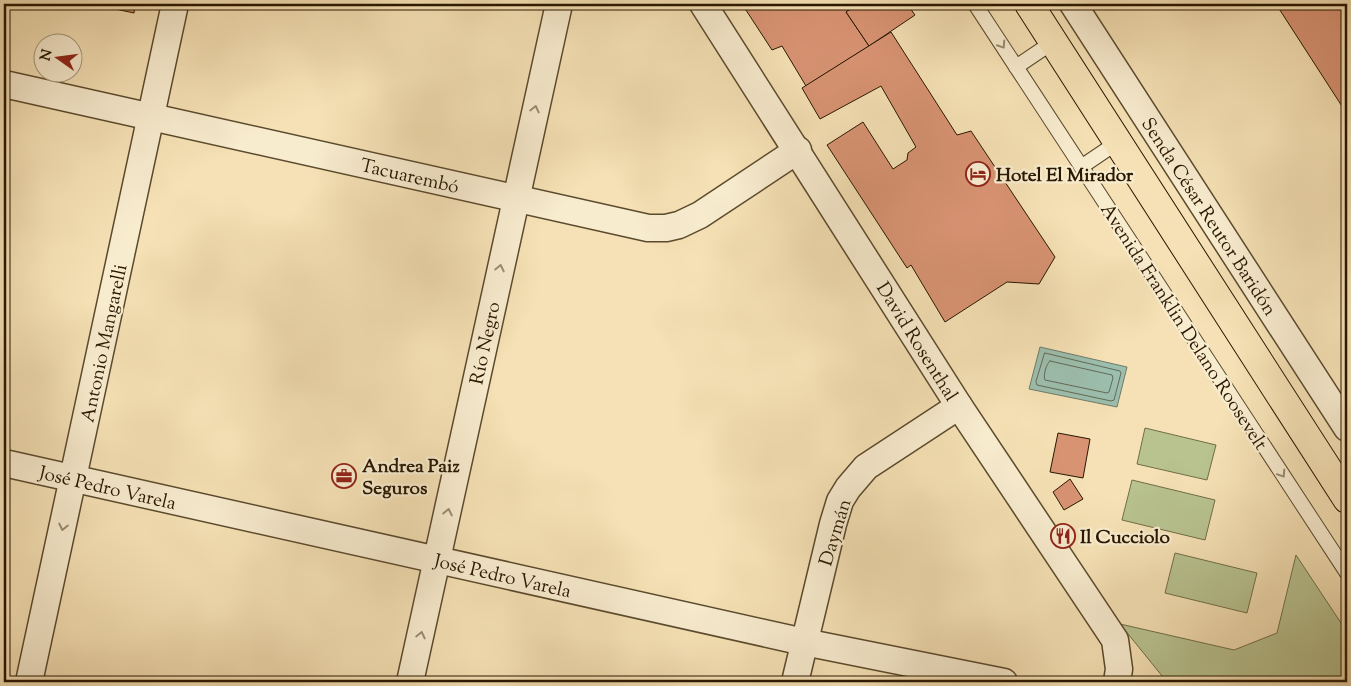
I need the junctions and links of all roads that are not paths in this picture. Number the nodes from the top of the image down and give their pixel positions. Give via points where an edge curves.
1 (176, 4) edge
2 (559, 4) edge
3 (703, 4) edge
4 (975, 4) edge
5 (1029, 4) edge
6 (1073, 4) edge
7 (1053, 42) junction
8 (1016, 67) junction
9 (4, 84) edge
10 (152, 116) junction
11 (1118, 142) junction
12 (798, 150) junction
13 (1081, 167) junction
14 (515, 198) junction
15 (959, 406) junction
16 (1347, 428) edge
17 (4, 463) edge
18 (74, 480) junction
19 (1347, 499) edge
20 (438, 560) junction
21 (1347, 573) edge
22 (804, 642) junction
23 (29, 682) edge
24 (410, 682) edge
25 (795, 682) edge
26 (1004, 682) edge
27 (1117, 682) edge

1 - 10 street, Antonio Mangarelli
14 -> 2 street, Río Negro
3 - 12 street, David Rosenthal
4 -> 8 lane, Avenida Franklin Delano Roosevelt
5 - 7 main road
6 - 16 street, Senda César Reutor Baridón
7 - 8 lane
7 - 11 main road
8 - 13 lane, Avenida Franklin Delano Roosevelt
9 - 10 street, Tacuarembó
10 - 14 street, Tacuarembó
10 - 18 street, Antonio Mangarelli
11 - 13 lane
11 - 19 main road
12 - 14 street, Tacuarembó via 700,215 666,228 648,228
12 - 15 street, David Rosenthal
13 -> 21 lane, Avenida Franklin Delano Roosevelt
20 -> 14 street, Río Negro
15 - 22 street, Daymán via 866,468 848,488 833,524
15 - 27 street, David Rosenthal via 1115,640 1119,669
17 - 18 street, José Pedro Varela
18 - 20 street, José Pedro Varela
18 -> 23 street, Antonio Mangarelli
20 - 22 street, José Pedro Varela
24 -> 20 street, Río Negro
22 - 25 street, Daymán
22 - 26 street, José Pedro Varela

